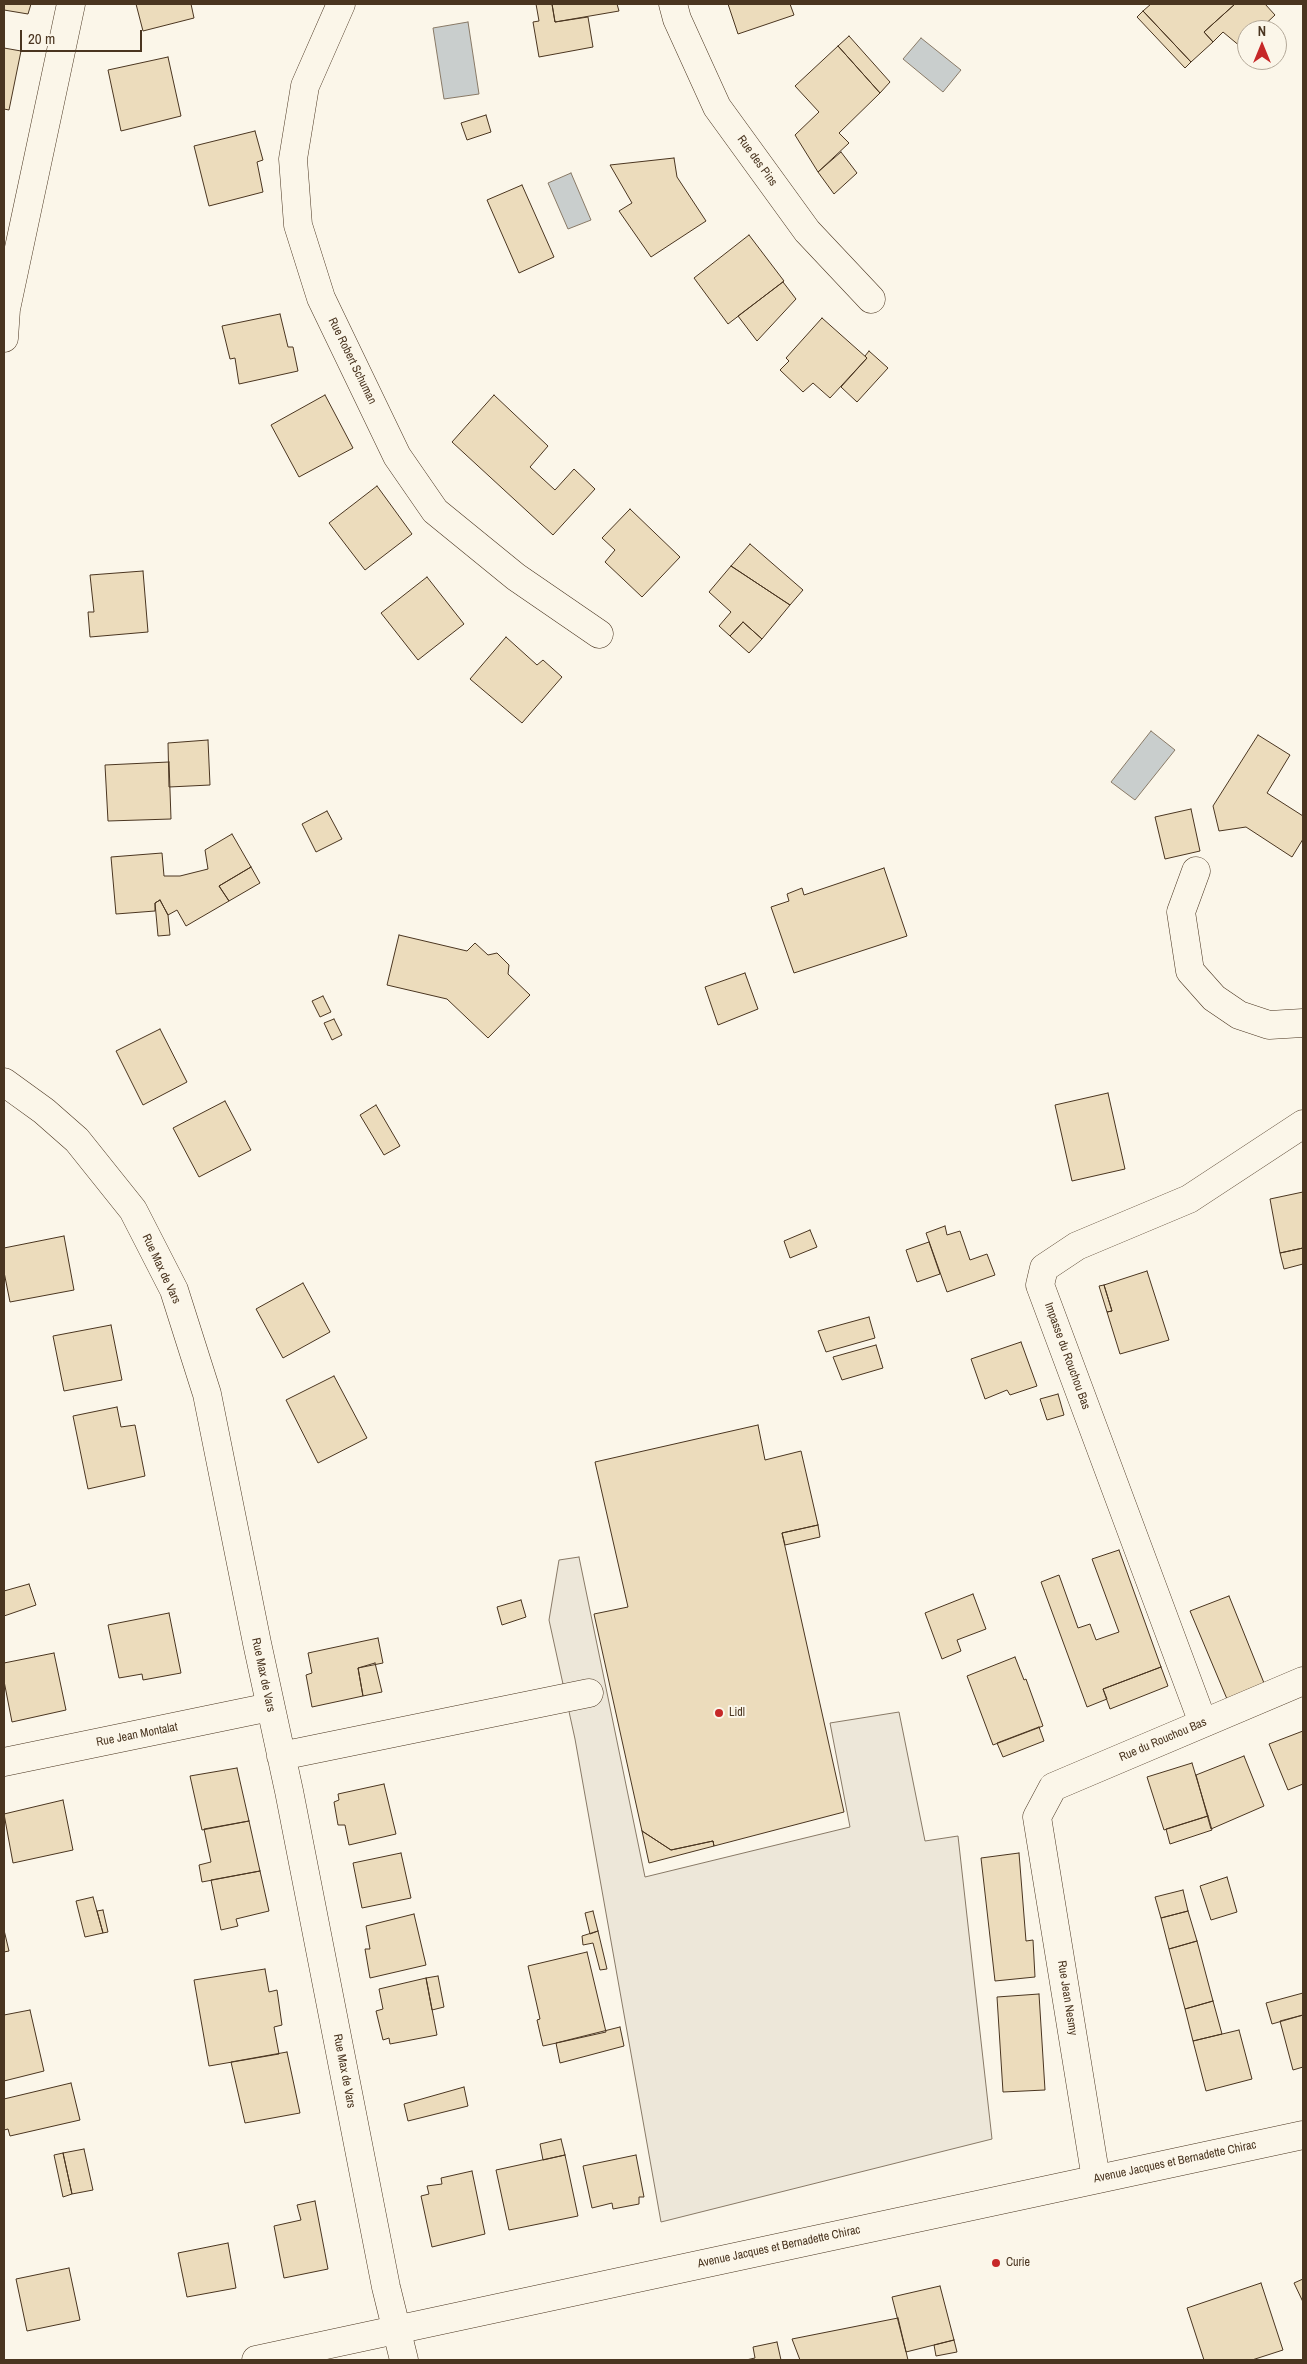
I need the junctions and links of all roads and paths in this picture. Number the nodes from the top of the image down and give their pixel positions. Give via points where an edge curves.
1 (71, 4) edge
2 (341, 4) edge
3 (673, 4) edge
4 (871, 299) dead end
5 (4, 338) edge
6 (599, 634) dead end
7 (1196, 871) dead end
8 (1303, 1023) edge
9 (4, 1082) edge
10 (1303, 1124) edge
11 (1303, 1681) edge
12 (589, 1693) dead end
13 (270, 1708) junction
14 (1203, 1723) junction
15 (282, 1759) junction
16 (4, 1762) edge
17 (1037, 1816) joint
18 (1303, 2135) edge
19 (1096, 2179) junction
20 (396, 2330) junction
21 (256, 2360) edge
22 (404, 2360) edge

1 - 5 street via 6,309
2 - 6 street, Rue Robert Schuman via 305,86 293,159 298,225 321,298 397,456 435,511 516,577
3 - 4 street, Rue des Pins via 717,107 807,231
7 - 8 street via 1181,912 1190,970 1214,998 1239,1014 1270,1025
9 - 13 street, Rue Max de Vars via 77,1140 133,1210 174,1290 207,1394
10 - 14 street, Impasse du Rouchou Bas via 1189,1199 1077,1246 1044,1268 1040,1286
11 - 14 street, Rue du Rouchou Bas
12 - 15 street
13 - 15 street, Rue Max de Vars
13 - 16 street, Rue Jean Montalat
14 - 17 street, Rue du Rouchou Bas via 1053,1787
15 - 20 street, Rue Max de Vars
17 - 19 street, Rue Jean Nesmy
18 - 19 street, Avenue Jacques et Bernadette Chirac
19 - 20 street, Avenue Jacques et Bernadette Chirac
20 - 21 street, Avenue Jacques et Bernadette Chirac
20 - 22 street, Rue Max de Vars

